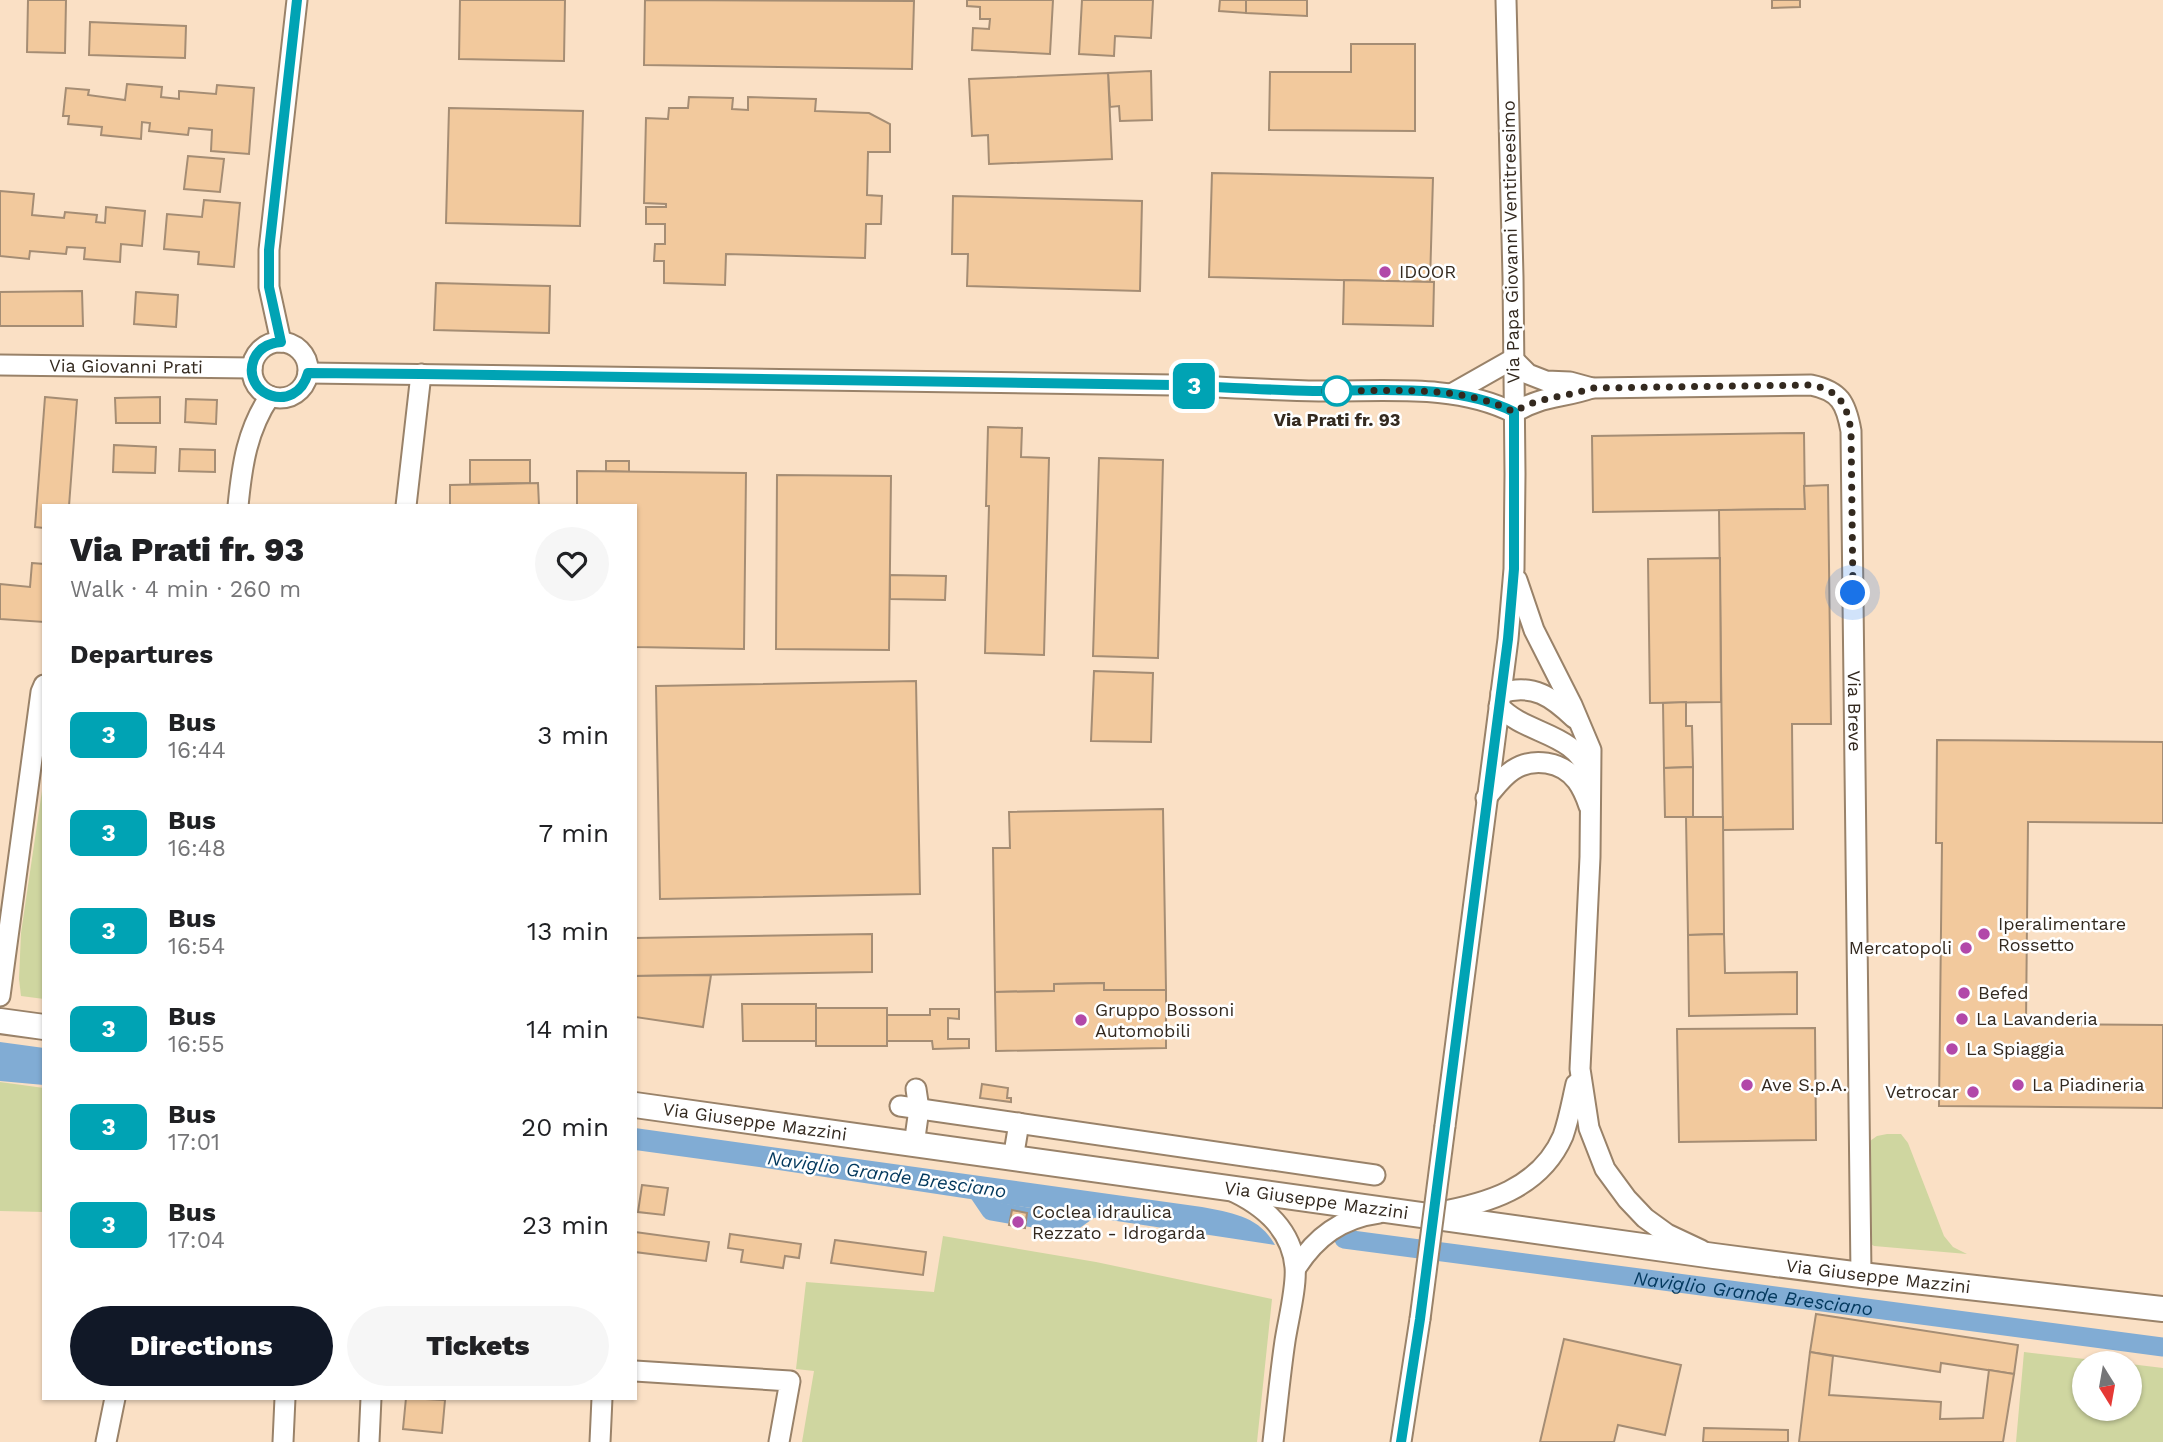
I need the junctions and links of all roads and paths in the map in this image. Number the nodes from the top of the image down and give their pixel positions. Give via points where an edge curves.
1 (297, 0) edge
2 (1506, 0) edge
3 (281, 342) junction
4 (1513, 359) junction
5 (0, 365) edge
6 (252, 368) junction
7 (308, 373) junction
8 (421, 374) junction
9 (1592, 388) junction
10 (1452, 393) junction
11 (270, 396) junction
12 (1514, 412) junction
13 (238, 504) edge
14 (406, 504) edge
15 (1514, 569) junction
16 (42, 690) edge
17 (1500, 699) junction
18 (1580, 724) junction
19 (1592, 783) junction
20 (1486, 799) junction
21 (1592, 812) junction
22 (0, 996) edge
23 (0, 1021) edge
24 (42, 1027) edge
25 (1580, 1069) junction
26 (637, 1105) edge
27 (1019, 1123) junction
28 (915, 1145) junction
29 (1013, 1159) junction
30 (1375, 1175) dead end
31 (1230, 1189) junction
32 (1388, 1211) junction
33 (1418, 1216) junction
34 (1714, 1256) junction
35 (1296, 1268) junction
36 (1861, 1275) junction
37 (2163, 1309) edge
38 (637, 1371) edge
39 (115, 1400) edge
40 (285, 1400) edge
41 (371, 1400) edge
42 (602, 1400) edge
43 (106, 1442) edge
44 (283, 1442) edge
45 (369, 1442) edge
46 (600, 1442) edge
47 (779, 1442) edge
48 (1273, 1442) edge
49 (1401, 1442) edge

1 - 3 street via 269,250 269,287
2 - 4 street, Via Papa Giovanni Ventitreesimo
3 - 6 street via 261,349
3 - 7 street via 301,352
4 - 9 street via 1528,374 1546,381
4 - 10 street
4 - 12 street, Via Papa Giovanni Ventitreesimo
5 - 6 street, Via Giovanni Prati
6 - 11 street via 257,385
7 - 8 street
7 - 11 street via 294,394
8 - 10 street
8 - 14 street
9 - 12 street via 1529,403
9 - 36 street, Via Breve via 1811,385 1829,389 1848,414
10 - 12 street via 1494,402
11 - 13 street via 245,451
12 - 15 street, Via Papa Giovanni Ventitreesimo
15 - 17 street, Via Papa Giovanni Ventitreesimo
15 - 18 street via 1534,630
16 - 22 street
17 - 18 street via 1521,689 1541,693
17 - 19 street via 1517,722 1571,747 1588,769
17 - 20 street, Via Papa Giovanni Ventitreesimo
18 - 19 street via 1591,750
19 - 21 street
20 - 21 street via 1511,771 1546,763 1577,780
20 - 49 street, Via Papa Giovanni Ventitreesimo, bridge
21 - 25 street
23 - 24 main road
25 - 33 street via 1561,1139 1538,1172 1489,1200
25 - 34 street via 1589,1128 1611,1178 1656,1226
26 - 28 main road, Via Giuseppe Mazzini
27 - 28 street via 911,1101
27 - 29 street
27 - 30 street
28 - 29 main road, Via Giuseppe Mazzini
29 - 31 main road, Via Giuseppe Mazzini
31 - 32 main road, Via Giuseppe Mazzini
31 - 35 street via 1268,1212 1282,1228
32 - 33 main road, Via Giuseppe Mazzini
32 - 35 street via 1343,1222 1308,1249
33 - 34 main road, Via Giuseppe Mazzini
34 - 36 main road, Via Giuseppe Mazzini
35 - 48 street
36 - 37 main road, Via Giuseppe Mazzini
38 - 47 street via 790,1381
39 - 43 street
40 - 44 street
41 - 45 street
42 - 46 street

